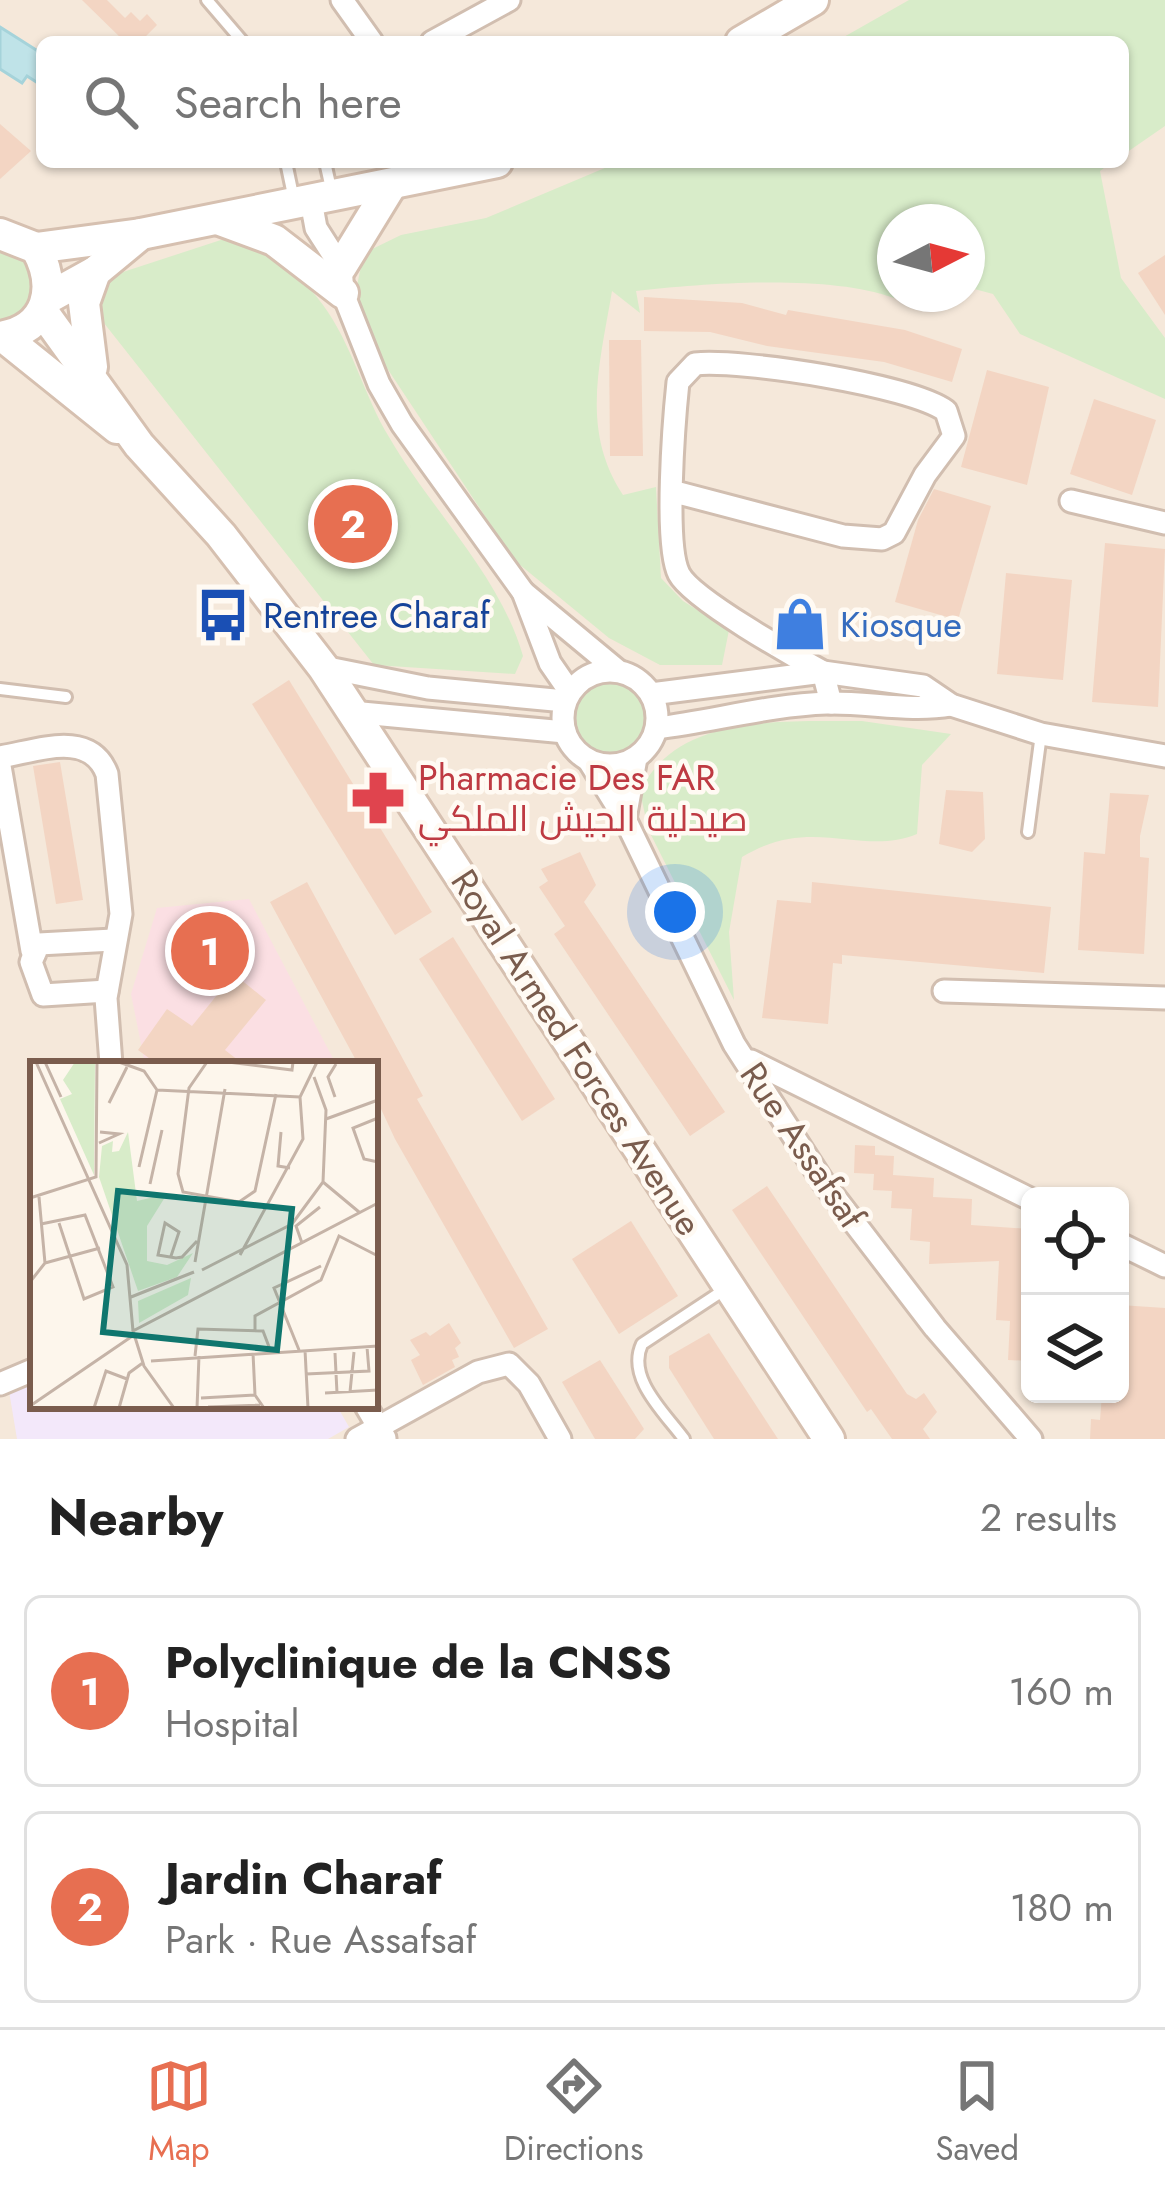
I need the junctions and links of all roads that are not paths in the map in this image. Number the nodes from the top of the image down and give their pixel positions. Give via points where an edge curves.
1 (207, 0) edge
2 (342, 0) edge
3 (508, 0) edge
4 (813, 0) edge
5 (238, 36) edge
6 (368, 36) edge
7 (443, 36) edge
8 (751, 36) edge
9 (290, 168) edge
10 (323, 168) edge
11 (472, 168) edge
12 (390, 188) junction
13 (313, 200) junction
14 (214, 218) junction
15 (0, 234) edge
16 (141, 234) junction
17 (36, 248) junction
18 (94, 272) junction
19 (342, 280) junction
20 (45, 305) junction
21 (3, 337) edge
22 (93, 379) junction
23 (139, 445) junction
24 (676, 492) junction
25 (1071, 501) dead end
26 (1165, 523) edge
27 (523, 592) junction
28 (323, 667) junction
29 (617, 670) junction
30 (824, 672) junction
31 (0, 689) edge
32 (652, 694) junction
33 (567, 696) junction
34 (66, 698) dead end
35 (831, 703) junction
36 (951, 705) junction
37 (351, 712) junction
38 (657, 728) junction
39 (565, 733) junction
40 (1041, 734) junction
41 (1165, 756) edge
42 (0, 757) edge
43 (636, 758) junction
44 (589, 761) junction
45 (0, 766) edge
46 (625, 819) junction
47 (1028, 832) dead end
48 (112, 940) junction
49 (32, 951) junction
50 (107, 991) junction
51 (944, 991) dead end
52 (1165, 998) edge
53 (746, 1059) junction
54 (111, 1061) edge
55 (1021, 1195) edge
56 (1129, 1248) edge
57 (1165, 1266) edge
58 (732, 1284) junction
59 (30, 1371) edge
60 (0, 1384) edge
61 (382, 1433) edge
62 (357, 1439) edge
63 (560, 1439) edge
64 (684, 1439) edge
65 (830, 1439) edge
66 (1031, 1439) edge

1 - 5 lane
2 - 6 street
3 - 7 street
4 - 8 main road
9 - 13 lane
10 - 13 lane
11 - 12 main road
12 - 13 main road
12 - 19 main road
13 - 14 main road
13 - 19 street via 316,228
14 - 16 main road
14 - 19 main road via 274,240
15 - 17 main road
16 - 17 main road
16 - 18 main road
17 - 20 main road via 47,268
18 - 20 main road
18 - 22 main road via 84,303
19 - 27 street via 402,424
20 - 21 main road via 27,329
20 - 22 main road
21 - 23 main road
22 - 23 main road
23 - 28 main road, Royal Armed Forces Avenue
24 - 24 street via 882,539 894,533 954,436 953,422 941,406 898,390 695,364 678,382
24 - 30 street via 669,535 681,579
25 - 26 street
27 - 29 street
27 - 33 street
28 - 33 street via 428,688
28 - 37 main road, Royal Armed Forces Avenue
29 - 32 street
29 - 33 street via 582,679
30 - 32 street
30 - 35 street
30 - 36 street via 923,686
31 - 34 lane
32 - 38 street
33 - 39 street
35 - 36 street
35 - 38 street
36 - 40 street
37 - 39 street
37 - 58 main road, Royal Armed Forces Avenue
38 - 43 street
39 - 44 street
40 - 41 street
40 - 47 lane
42 - 48 street via 79,746 103,762 120,901
43 - 44 street
43 - 46 street
44 - 46 street, Rue Assafsaf
45 - 49 street
46 - 53 street, Rue Assafsaf
48 - 49 street via 57,940
48 - 50 street
49 - 50 street via 43,995
50 - 54 street
51 - 52 street
53 - 55 street
53 - 66 street, Rue Assafsaf via 823,1182
56 - 57 street
58 - 64 lane via 637,1354 643,1383
58 - 65 main road, Royal Armed Forces Avenue
59 - 60 street
61 - 62 street
61 - 63 street via 478,1372 508,1364

